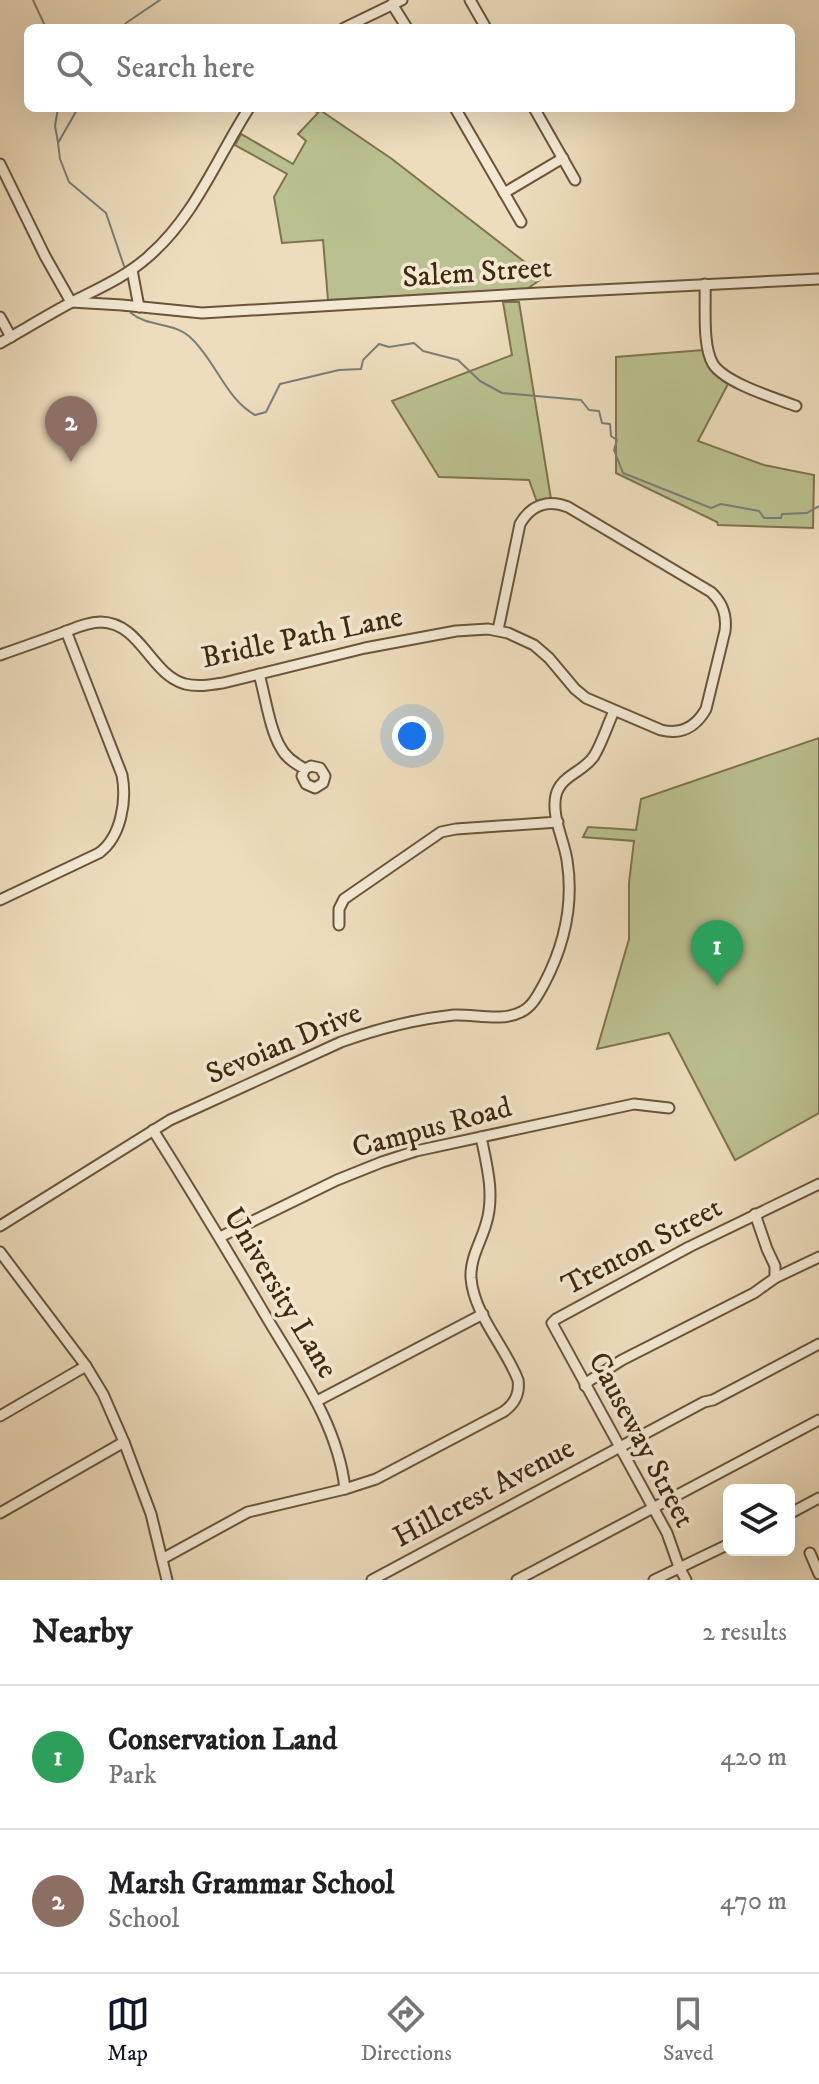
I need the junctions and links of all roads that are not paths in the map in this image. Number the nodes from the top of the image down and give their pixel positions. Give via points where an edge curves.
1 (470, 0) edge
2 (397, 2) edge
3 (352, 24) edge
4 (405, 24) edge
5 (484, 24) edge
6 (247, 112) edge
7 (457, 112) edge
8 (536, 112) edge
9 (563, 158) junction
10 (0, 164) edge
11 (575, 180) dead end
12 (504, 193) junction
13 (521, 222) dead end
14 (132, 270) junction
15 (819, 279) edge
16 (705, 284) junction
17 (71, 302) junction
18 (139, 307) junction
19 (0, 317) edge
20 (11, 337) junction
21 (0, 343) edge
22 (796, 406) dead end
23 (498, 630) junction
24 (66, 631) junction
25 (0, 655) edge
26 (259, 674) junction
27 (614, 711) junction
28 (305, 769) dead end
29 (558, 822) junction
30 (0, 900) edge
31 (339, 925) dead end
32 (669, 1108) dead end
33 (153, 1130) junction
34 (481, 1137) junction
35 (819, 1184) edge
36 (755, 1214) junction
37 (0, 1226) edge
38 (220, 1237) junction
39 (0, 1252) edge
40 (819, 1258) edge
41 (775, 1278) junction
42 (483, 1314) junction
43 (552, 1323) joint
44 (819, 1344) edge
45 (86, 1366) junction
46 (585, 1386) junction
47 (317, 1401) junction
48 (0, 1416) edge
49 (819, 1420) edge
50 (124, 1442) junction
51 (619, 1448) junction
52 (345, 1489) junction
53 (819, 1498) edge
54 (652, 1507) junction
55 (795, 1511) edge
56 (0, 1513) edge
57 (723, 1547) edge
58 (810, 1553) dead end
59 (162, 1559) junction
60 (679, 1567) junction
61 (819, 1574) edge
62 (167, 1580) edge
63 (372, 1580) edge
64 (517, 1580) edge
65 (654, 1580) edge
66 (686, 1580) edge

1 - 5 street
2 - 3 street
2 - 4 street
6 - 14 street via 191,207
7 - 12 street
8 - 9 street
9 - 11 street
9 - 12 street
10 - 17 street
12 - 13 street
14 - 17 street
14 - 18 street
15 - 16 street, Salem Street
16 - 18 street, Salem Street via 202,313
16 - 22 street via 712,363 740,383
17 - 18 street, Salem Street
17 - 20 street
19 - 20 street
20 - 21 street
23 - 26 street, Bridle Path Lane via 466,630 377,646
23 - 27 street, Bridle Path Lane via 534,645 581,694
23 - 27 street, Bridle Path Lane via 520,524 531,510 546,504 568,507 714,595 724,610 725,627 700,719 688,729 672,732
24 - 25 street, Bridle Path Lane
24 - 26 street, Bridle Path Lane via 95,622 120,627 185,684 210,685
24 - 30 street via 122,775 117,829 99,853
26 - 28 street via 279,745
27 - 29 street, Sevoian Drive via 592,759 559,788
29 - 31 street via 436,834 344,899
29 - 33 street, Sevoian Drive via 569,875 566,925 552,968 527,1008 508,1016 442,1017 357,1036
32 - 34 street, Campus Road via 634,1104
33 - 37 street, Sevoian Drive
33 - 38 street, University Lane
34 - 38 street, Campus Road via 382,1162
34 - 42 street via 490,1203 471,1272
35 - 36 street, Trenton Street
36 - 41 street
36 - 43 street, Trenton Street
38 - 47 street, University Lane
39 - 45 street
40 - 41 street
41 - 46 street via 622,1360
42 - 47 street
42 - 52 street via 516,1375 514,1403 376,1479
43 - 46 street, Causeway Street
44 - 51 street, Hillcrest Avenue
45 - 48 street
45 - 50 street
46 - 51 street, Causeway Street
47 - 52 street, University Lane via 336,1443
49 - 54 street
50 - 56 street
50 - 59 street
51 - 54 street, Causeway Street
51 - 63 street, Hillcrest Avenue
52 - 59 street via 248,1512
53 - 55 street
54 - 60 street, Causeway Street
54 - 64 street
57 - 60 street
58 - 61 street
59 - 62 street
60 - 65 street
60 - 66 street, Causeway Street

